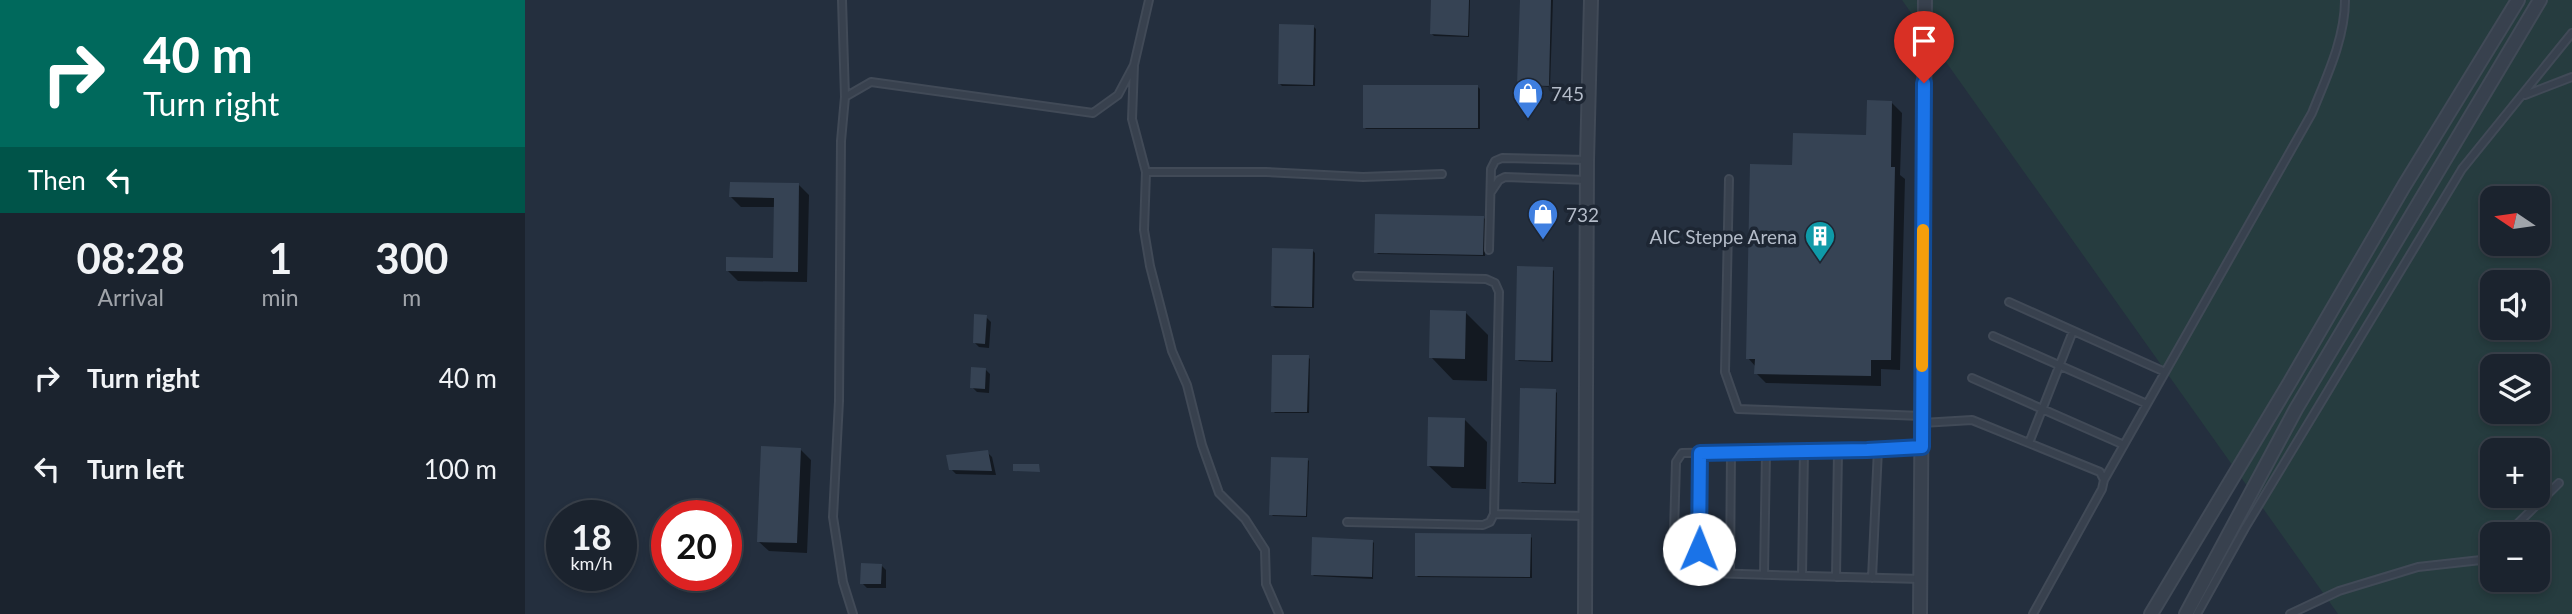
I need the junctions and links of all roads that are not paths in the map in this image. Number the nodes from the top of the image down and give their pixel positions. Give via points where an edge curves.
1 (842, 0) edge
2 (1149, 0) edge
3 (1591, 0) edge
4 (1925, 0) edge
5 (2345, 0) edge
6 (2518, 0) edge
7 (2540, 0) edge
8 (2572, 33) edge
9 (1134, 65) junction
10 (2572, 77) edge
11 (2523, 95) junction
12 (845, 97) junction
13 (1587, 160) junction
14 (1146, 173) junction
15 (1442, 174) dead end
16 (1729, 179) dead end
17 (1587, 180) junction
18 (1491, 193) junction
19 (1489, 250) dead end
20 (1357, 276) dead end
21 (2009, 302) dead end
22 (2073, 331) junction
23 (1993, 337) dead end
24 (2060, 365) junction
25 (2165, 372) junction
26 (1972, 378) dead end
27 (2147, 404) junction
28 (2042, 409) junction
29 (1922, 419) junction
30 (2029, 443) junction
31 (2124, 445) junction
32 (1922, 447) junction
33 (1878, 449) junction
34 (1804, 451) junction
35 (1837, 451) junction
36 (1731, 452) junction
37 (1766, 452) junction
38 (1700, 453) junction
39 (2104, 480) junction
40 (2559, 483) dead end
41 (1494, 514) junction
42 (1586, 516) junction
43 (1347, 522) dead end
44 (2519, 522) edge
45 (2480, 560) edge
46 (1698, 573) junction
47 (1730, 574) junction
48 (1764, 575) junction
49 (1802, 576) junction
50 (1836, 577) junction
51 (1872, 578) junction
52 (1921, 579) junction
53 (853, 614) edge
54 (1279, 614) edge
55 (1585, 614) edge
56 (1920, 614) edge
57 (2033, 614) edge
58 (2151, 614) edge
59 (2186, 614) edge
60 (2197, 614) edge
61 (2290, 614) edge

1 - 12 lane
2 - 9 lane
3 - 13 street
4 - 29 street
5 - 25 lane via 2334,58 2312,113
6 - 58 street
7 - 59 street via 2296,408
8 - 11 lane
9 - 12 lane via 1118,95 1093,113 871,82
9 - 14 lane via 1132,119
10 - 11 lane
11 - 60 lane via 2462,169
12 - 53 lane via 833,517
13 - 17 street
13 - 18 lane via 1502,158 1491,169
14 - 15 lane
14 - 54 lane via 1144,230 1172,351 1187,385 1219,493 1245,519 1265,550 1266,584
16 - 29 lane via 1725,372 1738,409
17 - 18 lane via 1505,177
17 - 42 street
18 - 19 lane
20 - 41 lane via 1486,279 1495,283 1499,292
21 - 22 lane
22 - 24 lane
22 - 25 lane
23 - 24 lane
24 - 27 lane
24 - 28 lane
25 - 27 lane
26 - 28 lane
27 - 31 lane
28 - 30 lane
28 - 31 lane
29 - 30 lane via 1972,420
29 - 32 street
30 - 39 lane via 2100,472
31 - 39 lane
32 - 33 lane
32 - 52 street
33 - 35 lane
33 - 51 lane
34 - 35 lane
34 - 37 lane
34 - 49 lane
35 - 50 lane
36 - 37 lane
36 - 38 lane
36 - 47 lane
37 - 48 lane
38 - 46 lane
38 - 46 lane via 1682,453 1676,462 1673,567
39 - 57 lane
40 - 44 lane
41 - 42 lane
41 - 43 lane via 1483,525
42 - 55 street
45 - 61 lane via 2418,567 2339,591
46 - 47 lane
47 - 48 lane
48 - 49 lane
49 - 50 lane
50 - 51 lane
51 - 52 lane
52 - 56 street

